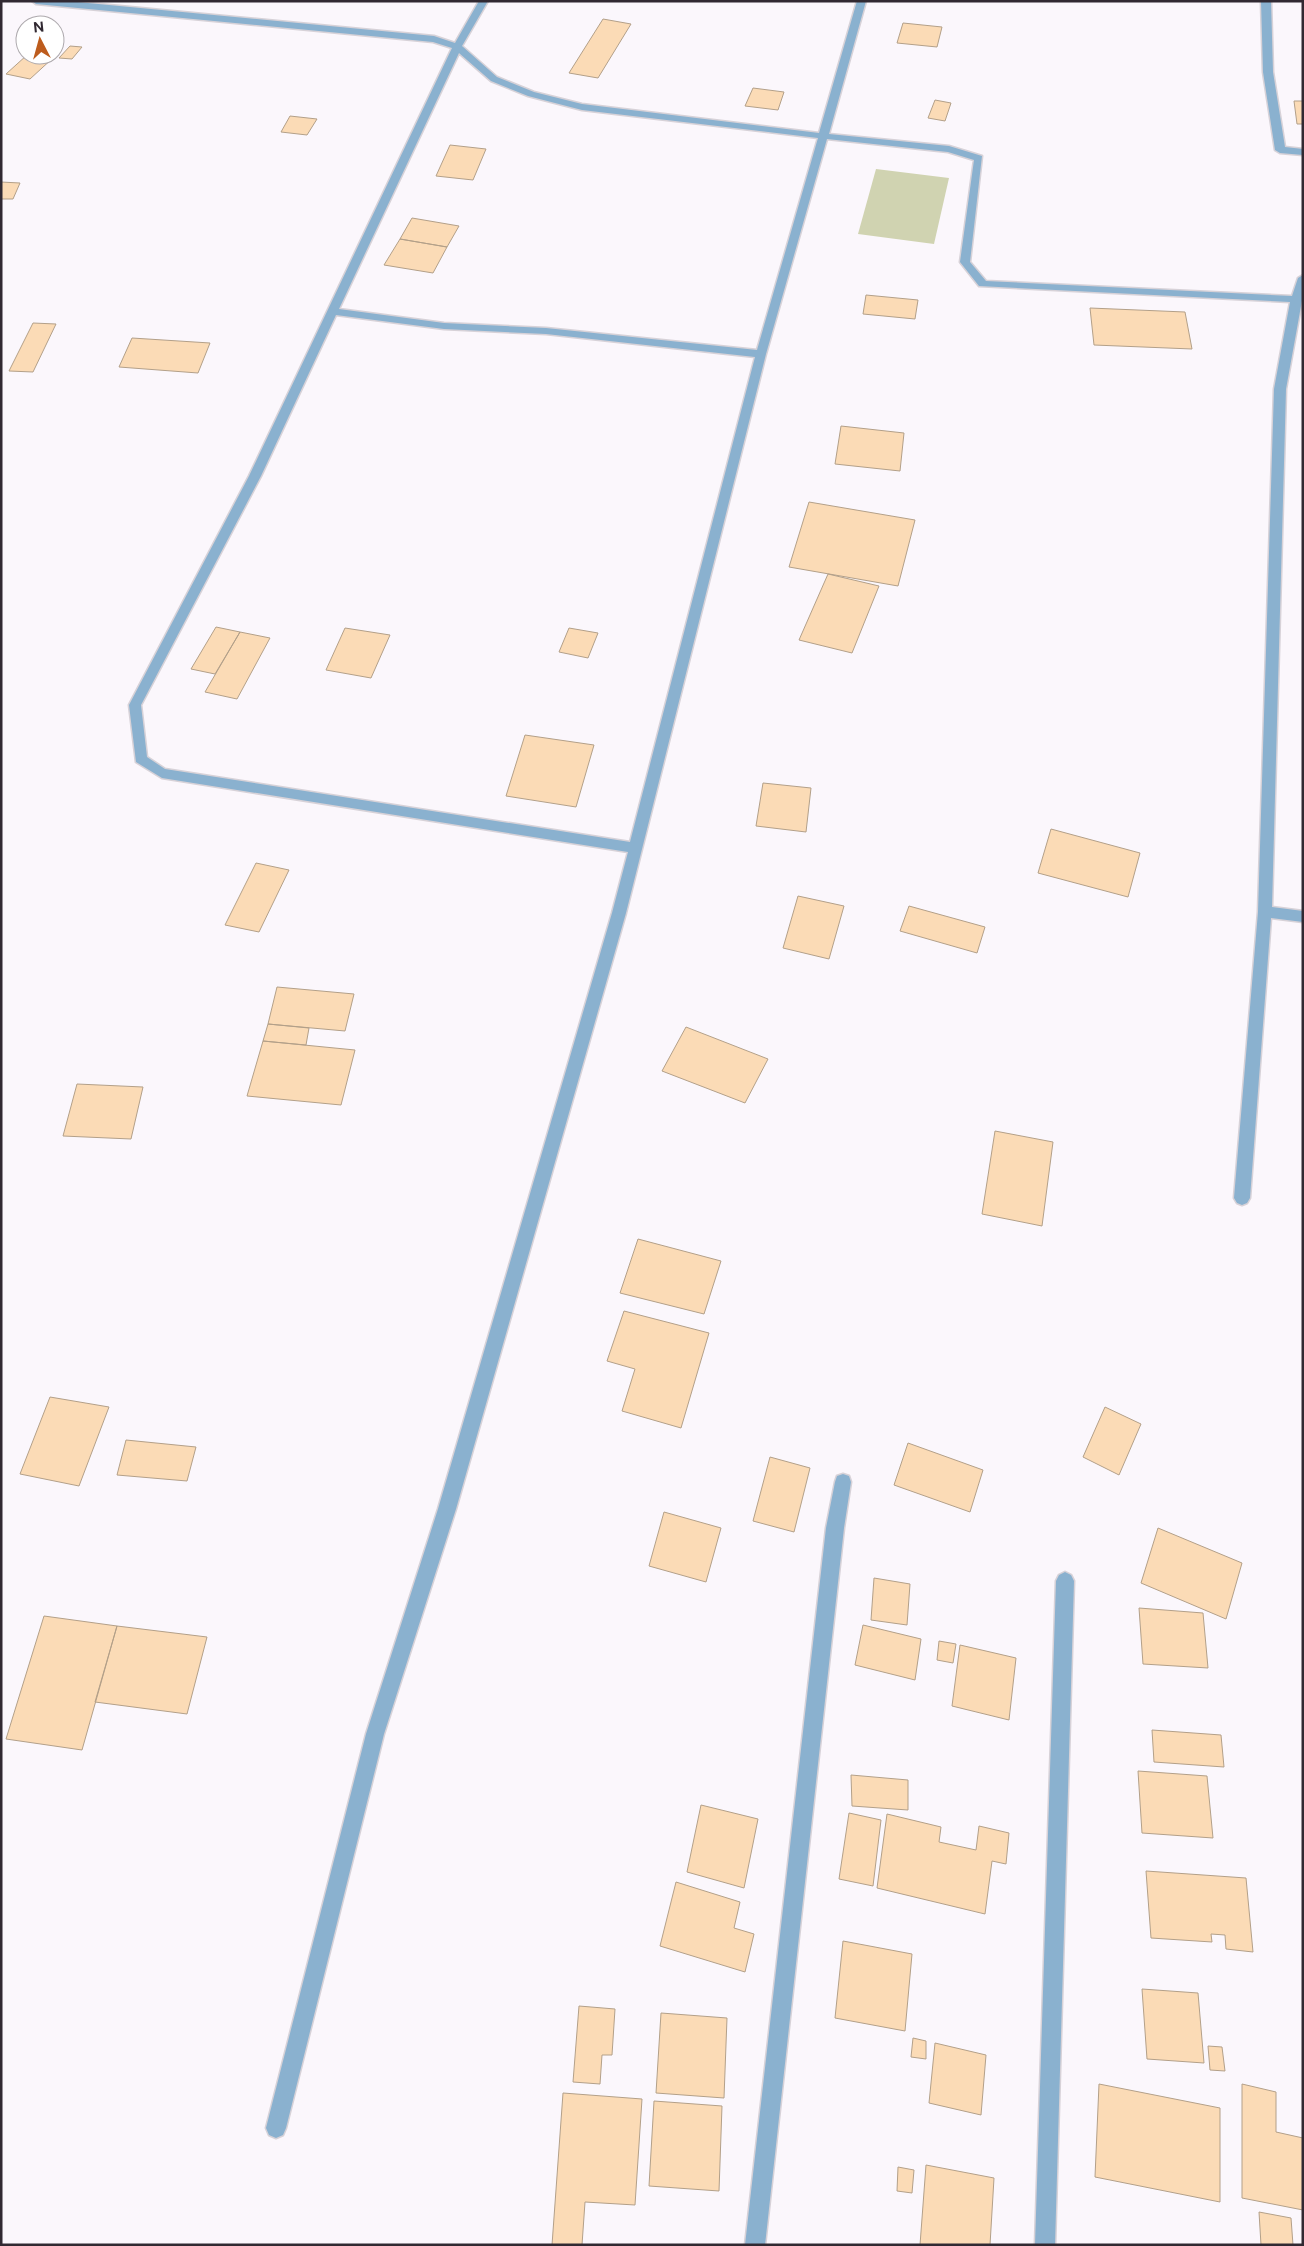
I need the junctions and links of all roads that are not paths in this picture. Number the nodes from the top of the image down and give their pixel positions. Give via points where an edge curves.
1 (36, 1) edge
2 (484, 1) edge
3 (862, 1) edge
4 (1266, 1) edge
5 (457, 47) junction
6 (822, 136) junction
7 (1303, 152) edge
8 (1303, 278) edge
9 (1296, 299) junction
10 (331, 311) junction
11 (761, 354) junction
12 (634, 848) junction
13 (1265, 912) junction
14 (1303, 917) edge
15 (1242, 1198) dead end
16 (843, 1482) dead end
17 (1065, 1581) dead end
18 (276, 2128) dead end
19 (755, 2245) edge
20 (1045, 2245) edge

1 - 5 street via 407,35
2 - 5 street
3 - 6 street
4 - 7 street via 1268,72 1280,150
5 - 6 street via 494,79 557,101 582,107
5 - 10 street
6 - 9 street via 949,149 979,158 965,262 983,284
6 - 11 street
8 - 9 street
9 - 13 street via 1280,389
10 - 11 street via 444,326 546,332
10 - 12 street via 255,476 135,705 141,759 162,773
11 - 12 street
12 - 18 street via 616,922 447,1509 375,1734
13 - 14 street
13 - 15 street
16 - 19 street
17 - 20 street

